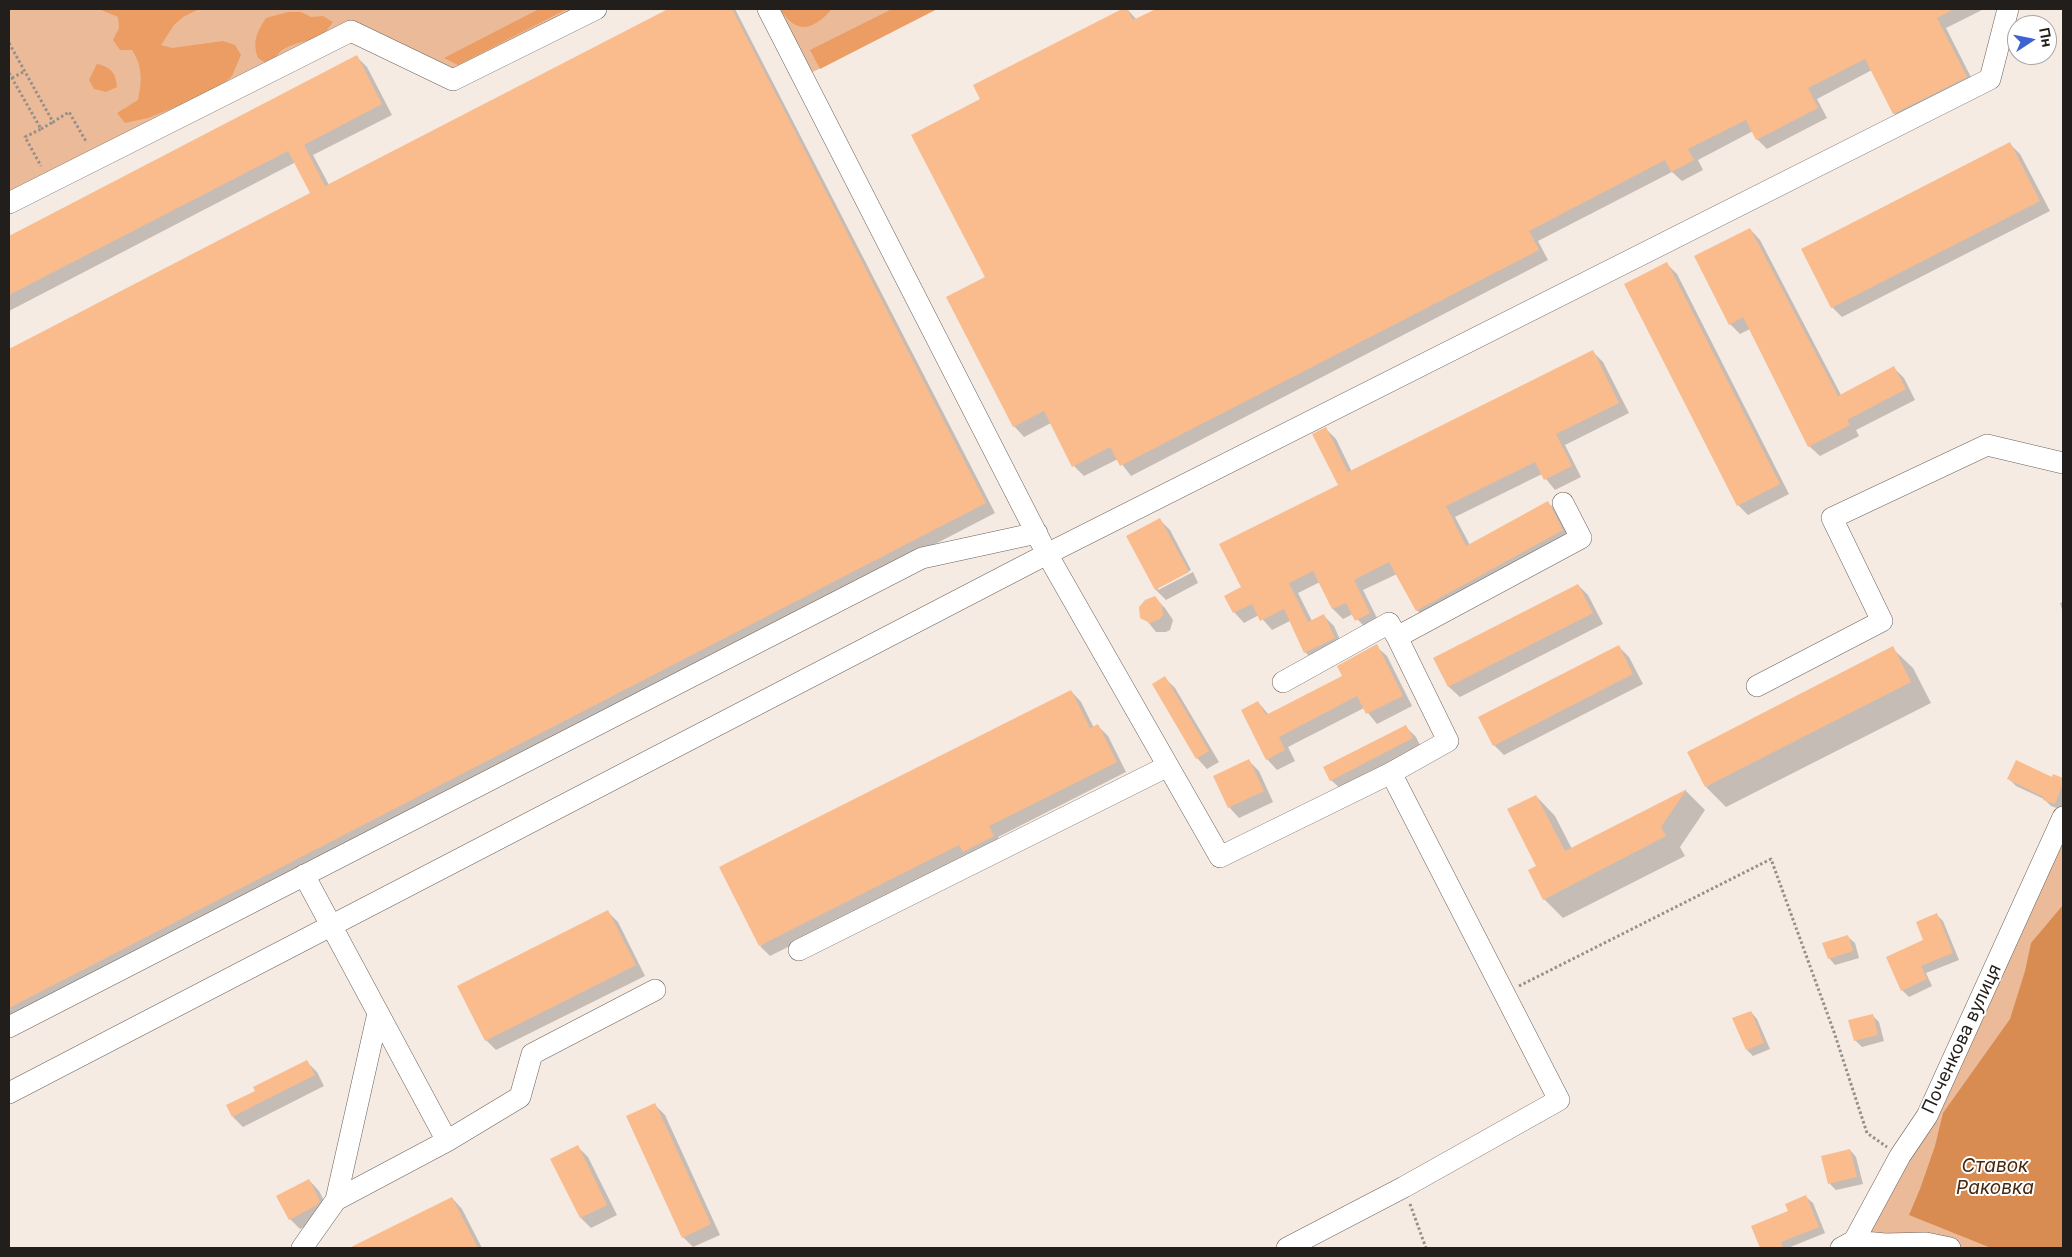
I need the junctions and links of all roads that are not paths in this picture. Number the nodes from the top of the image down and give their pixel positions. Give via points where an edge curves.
1 (596, 9) edge
2 (768, 9) edge
3 (2008, 9) edge
4 (9, 203) edge
5 (2063, 463) edge
6 (1563, 503) dead end
7 (1037, 533) junction
8 (1047, 554) junction
9 (1397, 637) junction
10 (1283, 682) dead end
11 (1757, 686) dead end
12 (1168, 766) junction
13 (1391, 773) junction
14 (2063, 817) edge
15 (304, 875) junction
16 (332, 926) junction
17 (799, 950) dead end
18 (654, 990) dead end
19 (378, 1012) junction
20 (9, 1026) edge
21 (9, 1093) edge
22 (447, 1140) junction
23 (336, 1200) junction
24 (1848, 1244) edge
25 (302, 1248) edge
26 (1287, 1248) edge
27 (1950, 1248) edge

1 - 4 street via 453,80 351,31
2 - 7 street
3 - 8 street via 1990,79
5 - 11 street via 1987,444 1832,518 1882,622
6 - 9 street via 1581,538
7 - 8 street
7 - 15 street via 922,558
8 - 12 street
8 - 16 street
9 - 10 street via 1389,623
9 - 13 street via 1448,741
12 - 13 street via 1220,857
12 - 17 street
13 - 26 street via 1559,1100
14 - 24 street, Поченкова вулиця via 1927,1116
15 - 16 street
15 - 20 street
16 - 19 street
16 - 21 street
18 - 22 street via 532,1054 520,1098
19 - 22 street
19 - 23 street
22 - 23 street
23 - 25 street
24 - 27 street via 1926,1243

